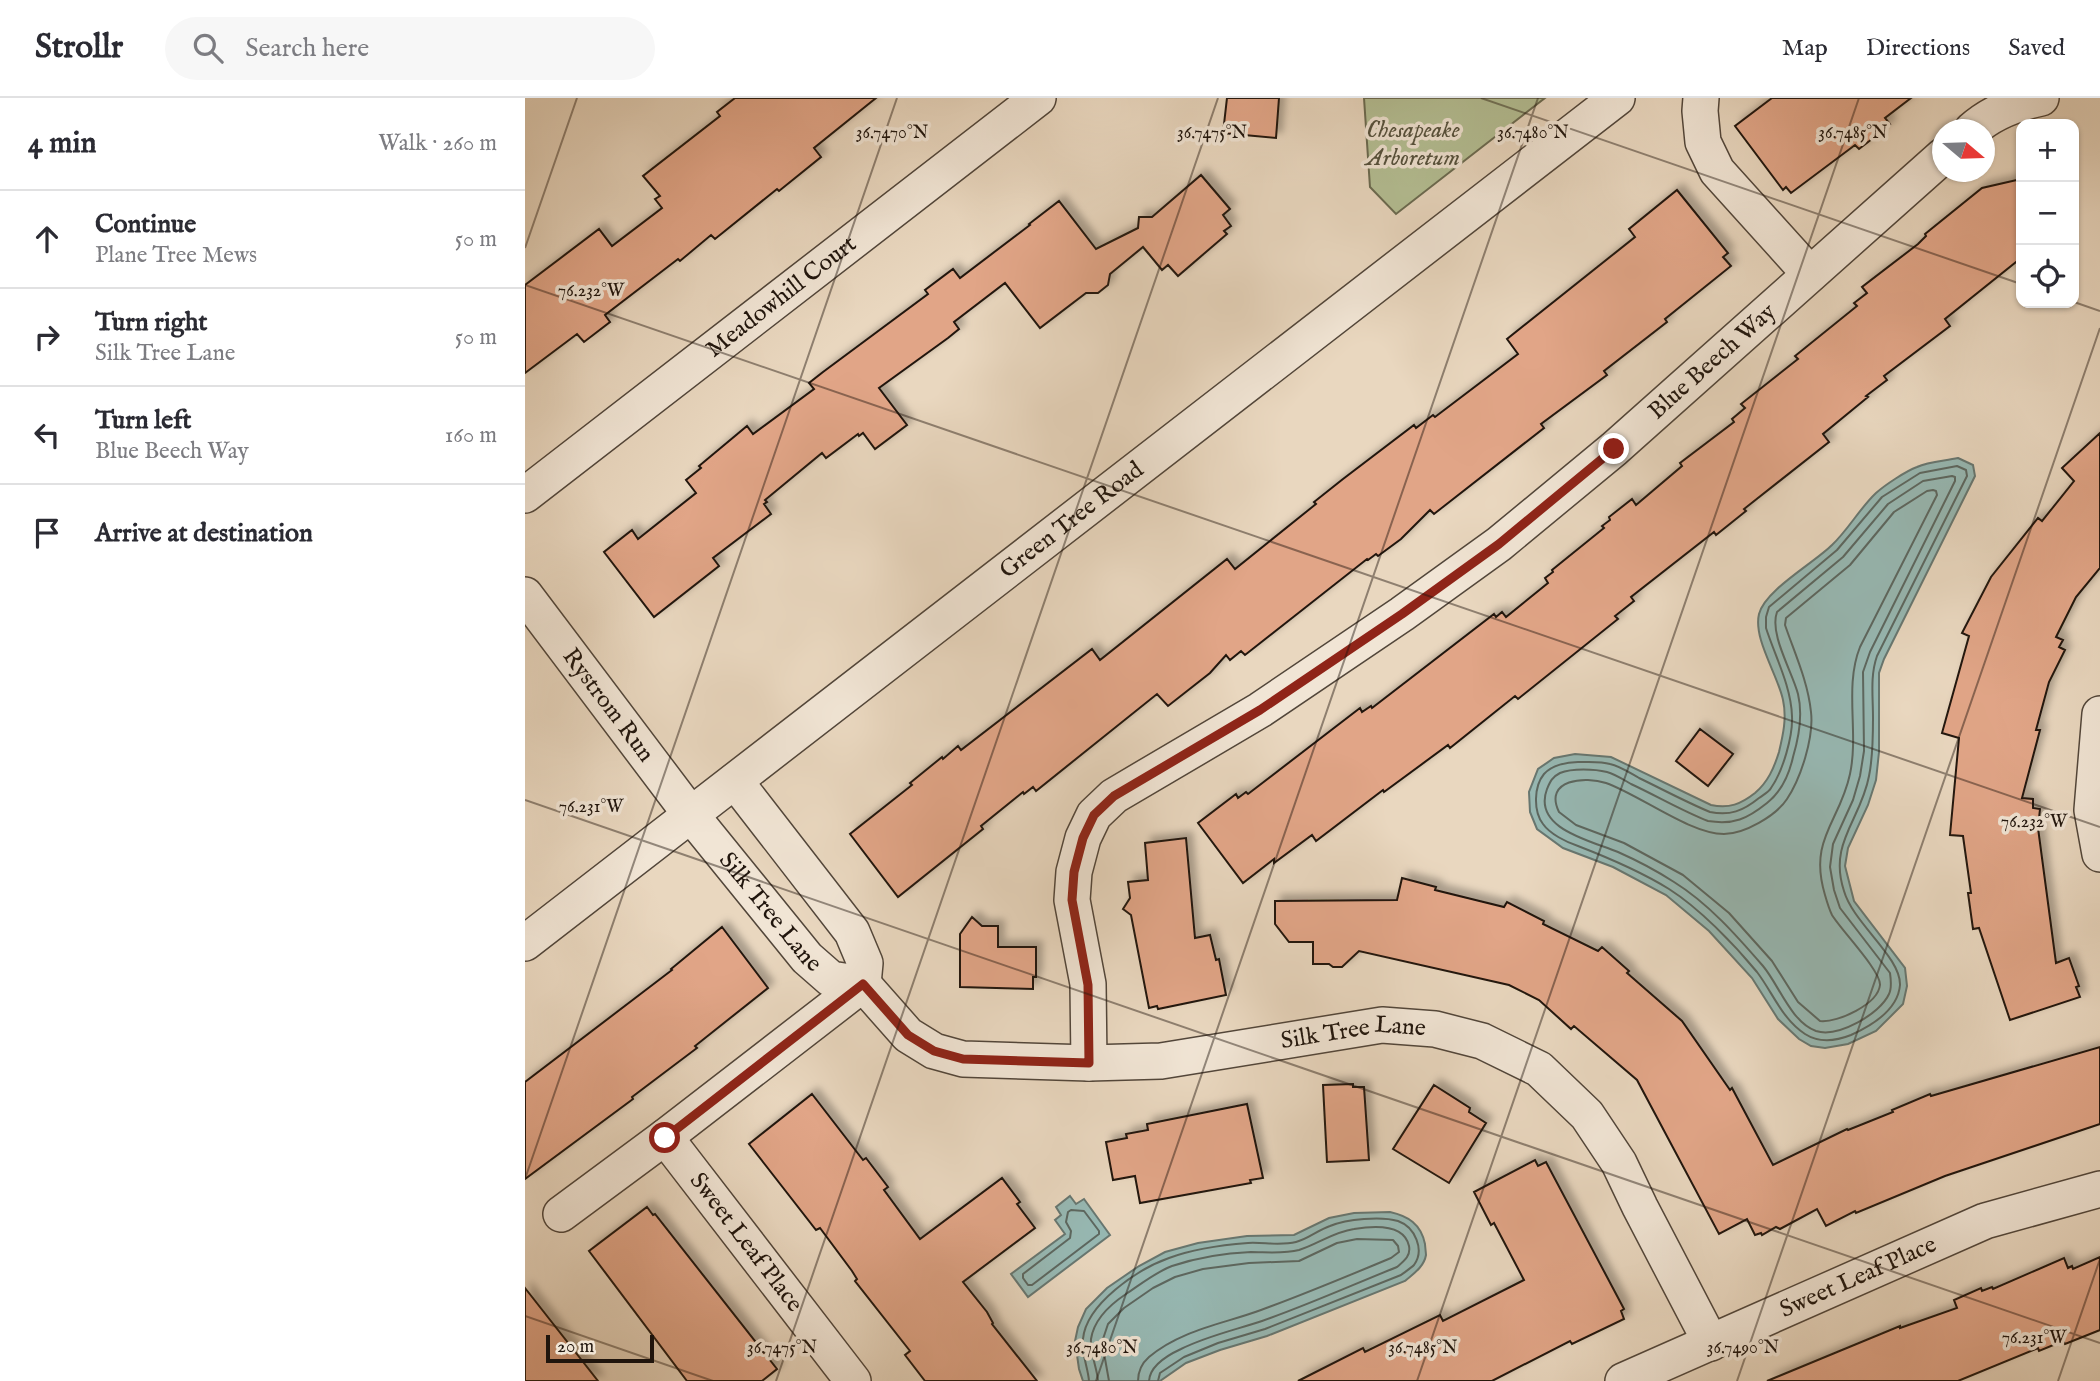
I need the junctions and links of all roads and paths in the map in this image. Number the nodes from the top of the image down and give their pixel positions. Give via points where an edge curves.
1 (1038, 98) edge
2 (1617, 98) edge
3 (1701, 98) edge
4 (2041, 98) edge
5 (1986, 119) edge
6 (1932, 166) edge
7 (1810, 274) junction
8 (525, 495) edge
9 (525, 595) edge
10 (2100, 714) edge
11 (735, 781) junction
12 (691, 815) junction
13 (2100, 854) edge
14 (525, 943) edge
15 (863, 984) junction
16 (1089, 1063) junction
17 (665, 1138) junction
18 (2100, 1189) edge
19 (561, 1214) dead end
20 (1711, 1343) junction
21 (853, 1381) edge
22 (1623, 1381) edge

1 - 8 street, Meadowhill Court
2 - 11 street, Green Tree Road
3 - 7 street via 1703,142 1717,171
4 - 5 street via 2020,102
6 - 7 street, Blue Beech Way
7 - 16 street, Blue Beech Way via 1614,449 1499,544 1260,710 1114,796 1094,815 1074,872 1072,900 1088,985
9 - 12 street, Rystrom Run
10 - 13 street via 2092,810
11 - 12 street, Green Tree Road
11 - 15 street, Silk Tree Lane via 852,932 865,963
12 - 14 street, Green Tree Road
12 - 15 street, Silk Tree Lane via 807,958 831,979
15 - 16 street, Silk Tree Lane via 908,1035 934,1051 963,1059
15 - 17 street
16 - 20 street, Silk Tree Lane via 1161,1061 1382,1025 1435,1029 1482,1041 1538,1069 1587,1115 1619,1163
17 - 19 street
17 - 21 street, Sweet Leaf Place
18 - 20 street, Sweet Leaf Place via 1985,1221
20 - 22 street, Sweet Leaf Place

